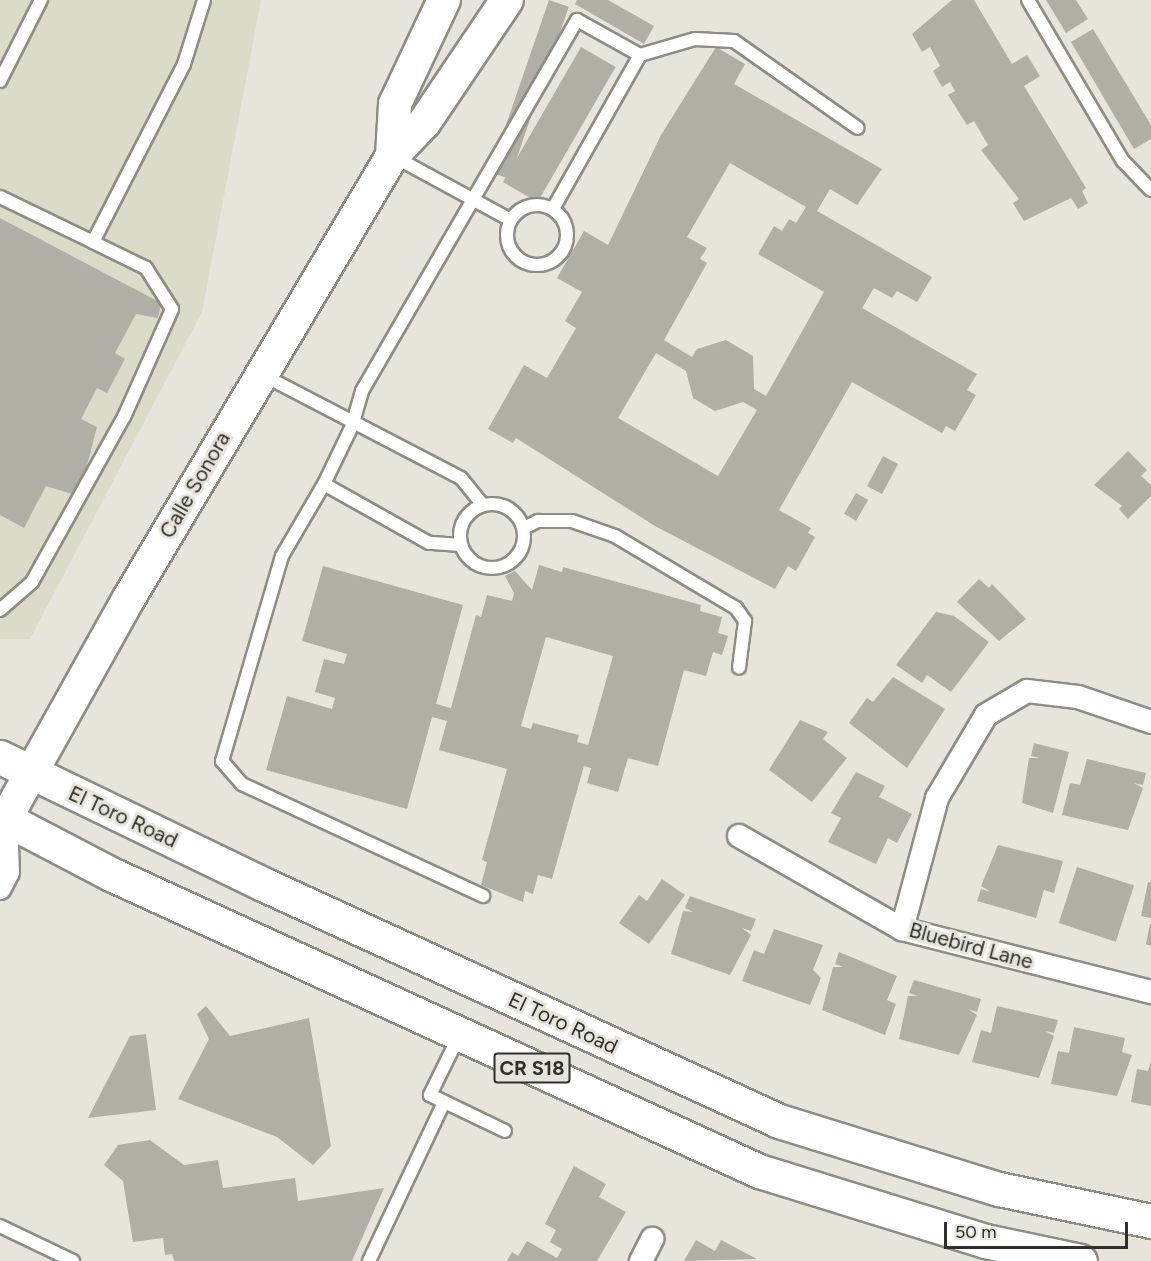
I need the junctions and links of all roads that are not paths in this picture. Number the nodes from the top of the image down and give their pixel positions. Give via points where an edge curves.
1 (41, 0) edge
2 (204, 0) edge
3 (444, 0) edge
4 (507, 0) edge
5 (1028, 0) edge
6 (640, 55) junction
7 (0, 81) edge
8 (858, 128) dead end
9 (392, 156) junction
10 (1151, 190) edge
11 (0, 197) edge
12 (474, 198) junction
13 (553, 209) junction
14 (511, 220) junction
15 (93, 242) junction
16 (260, 374) junction
17 (352, 426) junction
18 (324, 484) junction
19 (483, 505) junction
20 (524, 528) junction
21 (460, 545) junction
22 (0, 610) edge
23 (739, 668) dead end
24 (1151, 722) edge
25 (0, 757) edge
26 (33, 775) junction
27 (2, 818) edge
28 (740, 836) dead end
29 (0, 888) edge
30 (483, 896) dead end
31 (902, 929) junction
32 (1151, 992) edge
33 (460, 1034) junction
34 (444, 1102) junction
35 (505, 1131) dead end
36 (1151, 1221) edge
37 (0, 1226) edge
38 (652, 1239) dead end
39 (73, 1261) edge
40 (369, 1261) edge
41 (641, 1261) edge
42 (1080, 1261) edge

1 - 7 lane
2 - 15 lane via 184,64
3 - 9 street, Calle Sonora via 395,104
4 - 9 street, Calle Sonora via 424,123
5 - 10 lane via 1123,161
6 - 8 lane via 695,39 734,41
6 - 12 lane via 577,20
6 - 13 lane
9 - 12 lane
9 - 16 street, Calle Sonora
11 - 15 lane
12 - 14 lane
12 - 17 lane via 362,391
13 - 14 lane via 530,206
13 - 14 lane via 562,217 568,240 556,260 545,265 533,266 513,254 507,243
15 - 22 lane via 146,268 172,309 124,417 32,582
16 - 17 lane
16 - 26 street, Calle Sonora via 129,598
17 - 18 lane
17 - 19 lane via 390,439 461,478
18 - 21 lane via 429,543
18 - 30 lane via 282,556 222,761 242,784
19 - 20 lane via 508,508
19 - 21 lane via 463,520
20 - 21 lane via 520,553 500,568 475,565
20 - 23 lane via 538,521 572,521 615,536 736,608 745,621
24 - 31 street via 1078,697 1027,691 986,715 937,798
25 - 26 main road, El Toro Road / CR S18
26 - 27 street, Calle Sonora
26 - 36 main road, El Toro Road / CR S18 via 779,1120 999,1189
27 - 29 street via 8,872
27 - 33 main road, CR S18 via 113,875
28 - 31 street, Bluebird Lane
31 - 32 street, Bluebird Lane
33 - 34 lane via 430,1095
33 - 42 main road, CR S18 via 759,1171 985,1241
34 - 35 lane
34 - 40 lane
37 - 39 lane
38 - 41 street

